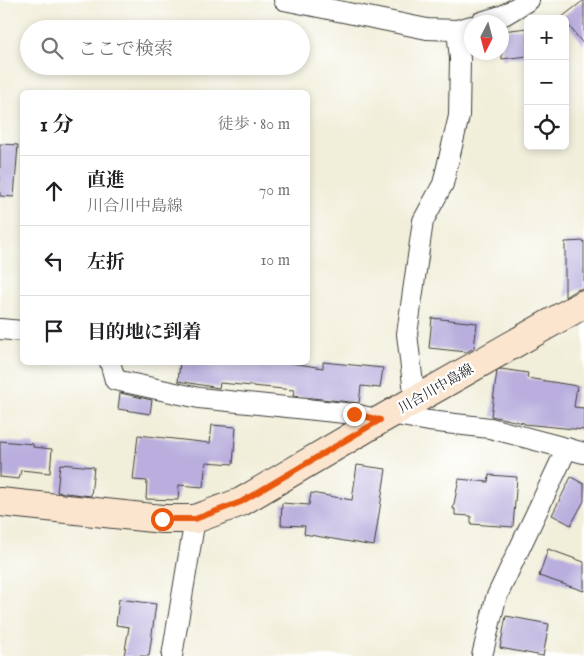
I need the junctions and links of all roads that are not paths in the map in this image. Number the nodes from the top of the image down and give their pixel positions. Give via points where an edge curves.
1 (284, 0) edge
2 (530, 0) edge
3 (504, 15) edge
4 (464, 28) edge
5 (584, 304) edge
6 (0, 329) edge
7 (20, 331) edge
8 (111, 365) edge
9 (415, 401) junction
10 (386, 417) junction
11 (576, 450) edge
12 (0, 502) edge
13 (195, 519) junction
14 (172, 656) edge
15 (482, 656) edge

1 - 4 street via 427,29
2 - 3 street
4 - 9 street via 459,116 443,184 423,221 407,334
5 - 9 main road, 川合川中島線
6 - 7 street
8 - 10 street via 115,380 198,398
9 - 10 main road, 川合川中島線
10 - 11 street via 490,428
10 - 13 main road, 川合川中島線 via 241,502
11 - 15 street via 496,598
12 - 13 main road, 川合川中島線 via 162,519
13 - 14 street

